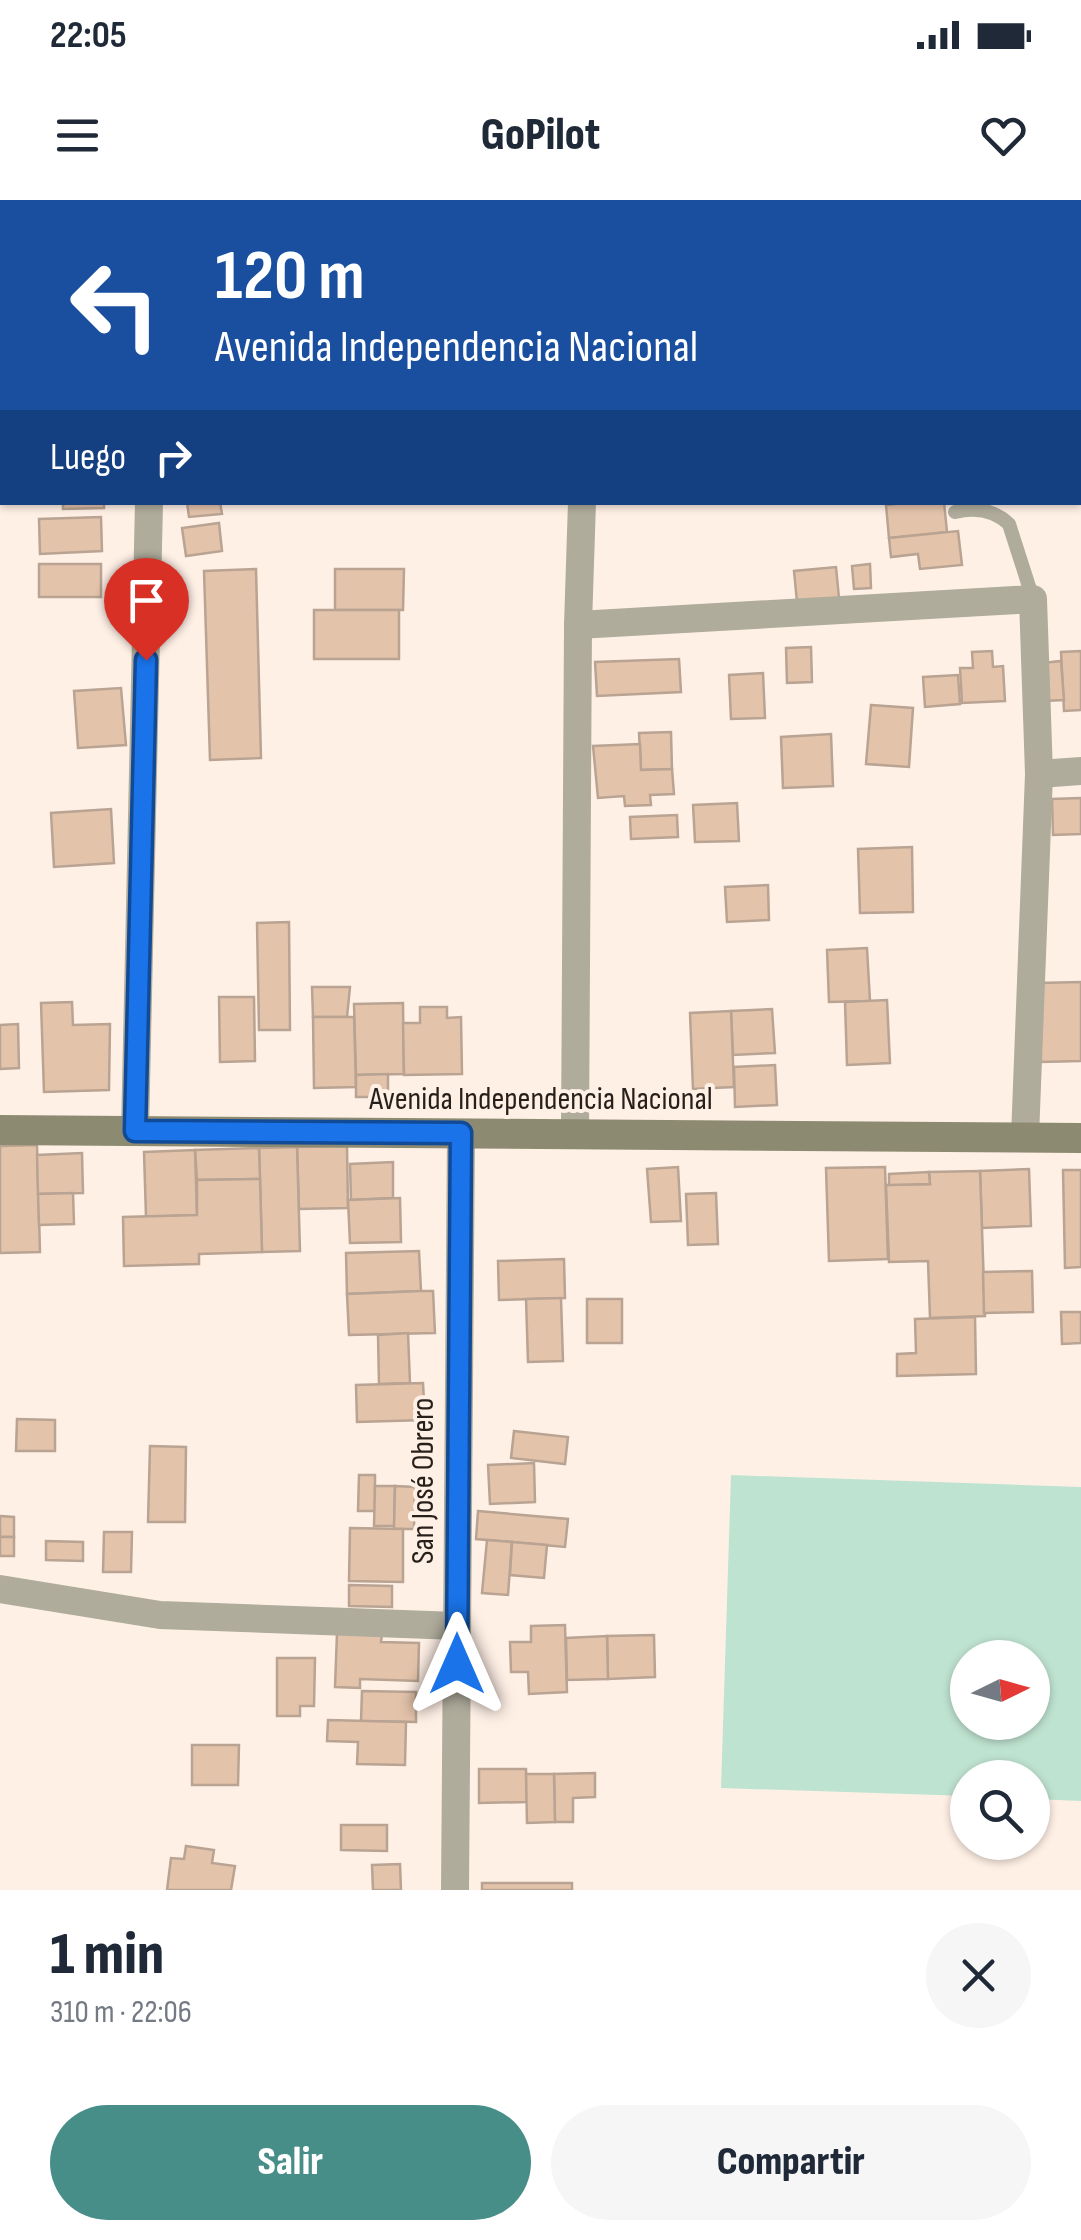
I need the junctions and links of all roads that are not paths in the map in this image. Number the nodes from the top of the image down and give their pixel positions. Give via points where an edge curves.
1 (149, 505) edge
2 (582, 505) edge
3 (955, 512) dead end
4 (1033, 598) junction
5 (578, 625) junction
6 (1081, 771) edge
7 (1039, 774) junction
8 (0, 1130) edge
9 (135, 1131) junction
10 (461, 1133) junction
11 (575, 1134) junction
12 (1025, 1137) junction
13 (1081, 1138) edge
14 (0, 1589) edge
15 (457, 1626) junction
16 (456, 1890) edge

1 - 9 street
2 - 5 street
3 - 4 lane via 978,509 1009,524
4 - 5 street
4 - 7 street
5 - 11 street
6 - 7 street
7 - 12 street
8 - 9 main road, Avenida Independencia Nacional
9 - 10 main road, Avenida Independencia Nacional
10 - 11 main road, Avenida Independencia Nacional
10 - 15 street, San José Obrero
11 - 12 main road, Avenida Independencia Nacional
12 - 13 main road, Avenida Independencia Nacional
14 - 15 street via 160,1615
15 - 16 street, San José Obrero

